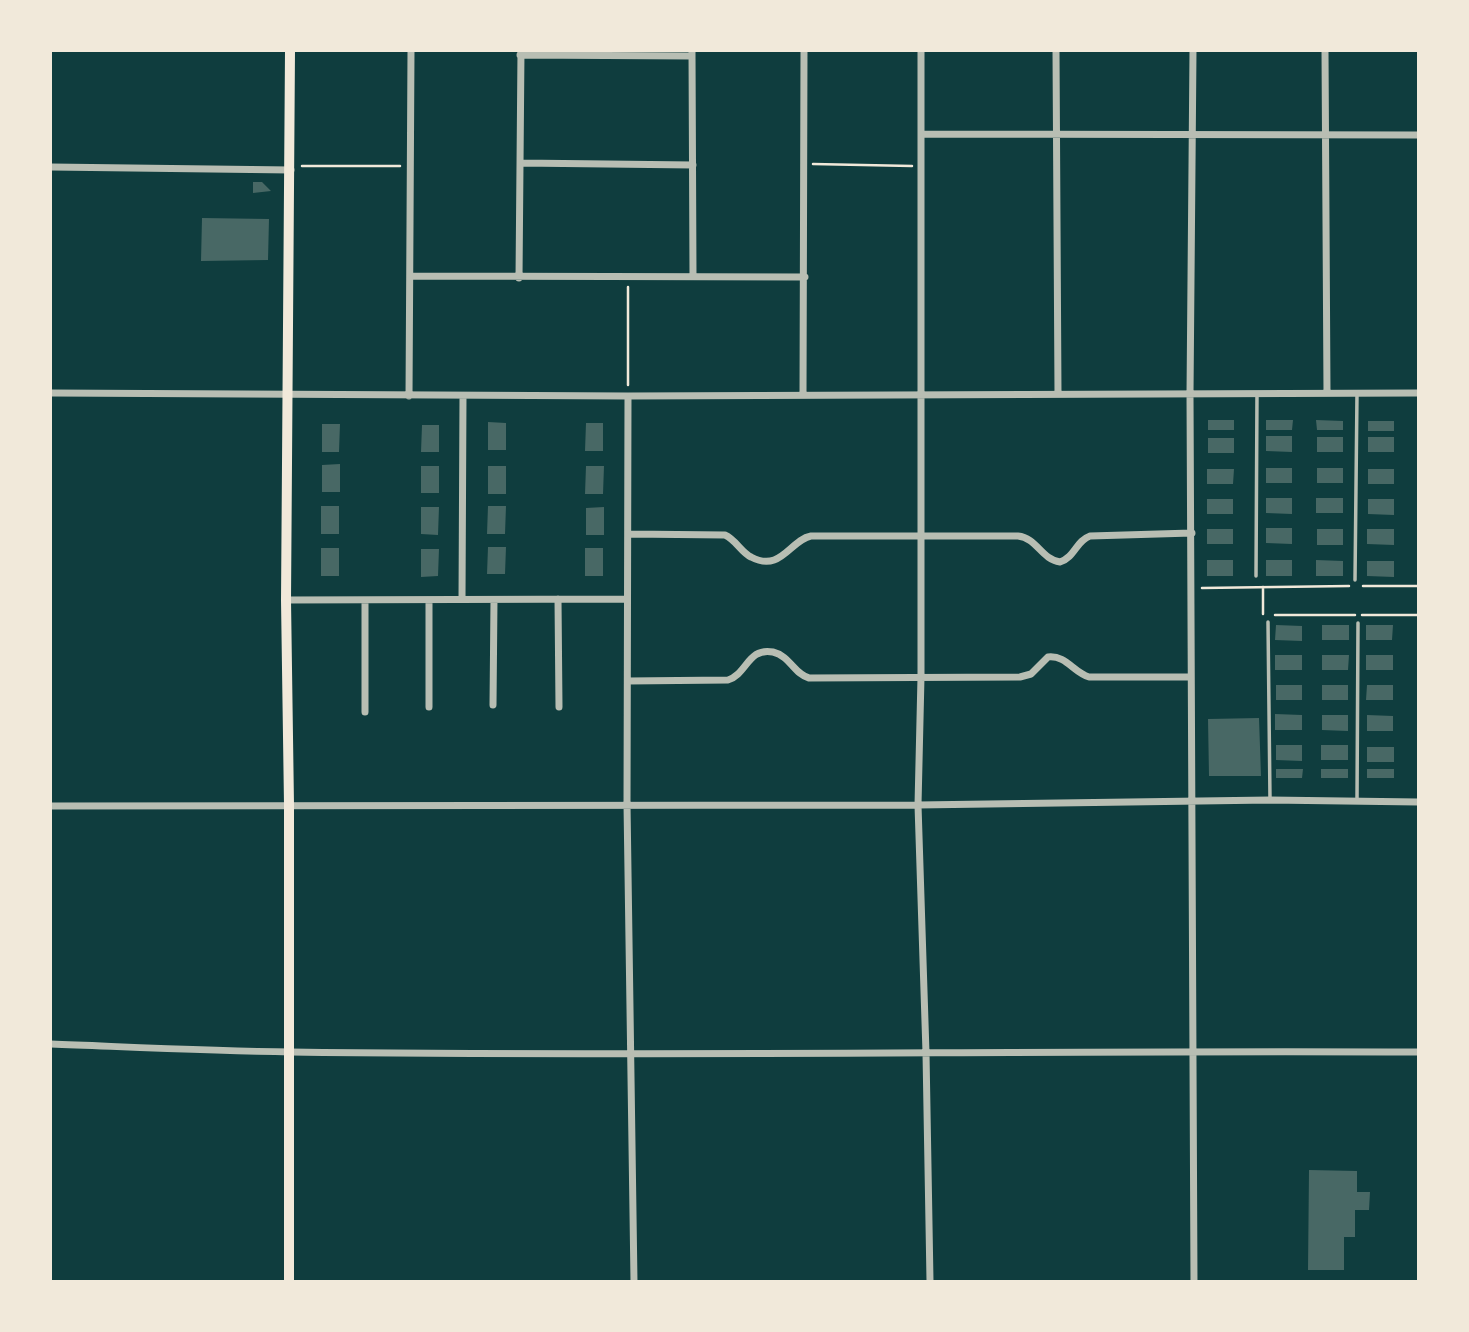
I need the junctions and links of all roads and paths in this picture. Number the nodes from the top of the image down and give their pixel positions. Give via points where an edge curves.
1 (290, 51) edge
2 (411, 51) edge
3 (804, 51) edge
4 (921, 51) edge
5 (1056, 51) edge
6 (1193, 51) edge
7 (1325, 51) edge
8 (521, 53) edge
9 (692, 53) edge
10 (922, 134) junction
11 (1056, 134) junction
12 (1193, 135) junction
13 (1326, 135) junction
14 (1418, 135) edge
15 (520, 163) junction
16 (804, 164) junction
17 (693, 165) junction
18 (411, 166) junction
19 (922, 166) junction
20 (51, 167) edge
21 (291, 168) junction
22 (693, 275) junction
23 (411, 276) junction
24 (628, 276) junction
25 (804, 277) junction
26 (519, 278) junction
27 (51, 393) edge
28 (921, 393) junction
29 (1257, 393) junction
30 (1327, 393) junction
31 (1418, 393) edge
32 (1058, 394) junction
33 (1190, 394) junction
34 (1357, 394) junction
35 (803, 395) junction
36 (289, 396) junction
37 (409, 396) junction
38 (463, 396) junction
39 (628, 396) junction
40 (1192, 533) junction
41 (629, 534) junction
42 (920, 536) junction
43 (1256, 576) dead end
44 (1355, 580) dead end
45 (1418, 586) edge
46 (1191, 588) junction
47 (462, 599) junction
48 (558, 599) junction
49 (627, 599) junction
50 (286, 600) junction
51 (365, 600) junction
52 (429, 600) junction
53 (494, 600) junction
54 (1264, 615) dead end
55 (1418, 615) edge
56 (1268, 622) dead end
57 (1357, 623) dead end
58 (921, 677) junction
59 (1191, 677) junction
60 (628, 681) junction
61 (493, 705) dead end
62 (429, 707) dead end
63 (559, 707) dead end
64 (365, 712) dead end
65 (1270, 800) junction
66 (1191, 801) junction
67 (1357, 801) junction
68 (1418, 802) edge
69 (627, 804) junction
70 (918, 804) junction
71 (289, 805) junction
72 (51, 806) edge
73 (51, 1044) edge
74 (1194, 1051) junction
75 (288, 1052) junction
76 (1418, 1052) edge
77 (926, 1053) junction
78 (630, 1054) junction
79 (289, 1281) edge
80 (634, 1281) edge
81 (930, 1281) edge
82 (1194, 1281) edge

1 - 21 main road
2 - 18 street
3 - 16 street
4 - 10 street
5 - 11 street
6 - 12 street
7 - 13 street
8 - 9 street
8 - 15 street
9 - 17 street
10 - 11 street
10 - 19 street
11 - 12 street
11 - 32 street
12 - 13 street
12 - 33 street
13 - 14 street
13 - 30 street
15 - 17 street
15 - 26 street
16 - 19 path
16 - 25 street
17 - 22 street
18 - 21 path
18 - 23 street
19 - 28 street
20 - 21 street
21 - 36 main road
22 - 24 street
22 - 25 street
23 - 26 street
23 - 37 street
24 - 26 street
24 - 39 path
25 - 35 street
27 - 36 street
28 - 32 street
28 - 35 street
28 - 42 street
29 - 30 street
29 - 33 street
29 - 43 lane
30 - 34 street
31 - 34 street
32 - 33 street
33 - 40 street
34 - 44 lane
35 - 39 street
36 - 37 street
36 - 50 main road
37 - 38 street
38 - 39 street
38 - 47 street
39 - 41 street
40 - 42 street via 1090,536 1060,562 1046,557 1025,536
40 - 46 street
41 - 42 street via 725,535 754,559 766,560 784,556 798,541 811,536
41 - 49 street
42 - 58 street
45 - 46 path
46 - 59 street
47 - 52 street
47 - 53 street
48 - 49 street
48 - 53 street
48 - 63 street
49 - 60 street
50 - 51 street
50 - 71 main road
51 - 52 street
51 - 64 street
52 - 62 street
53 - 61 street
54 - 55 path
56 - 65 lane
57 - 67 lane
58 - 59 street via 1020,677 1056,656 1089,677
58 - 60 street via 809,678 785,657 765,651 751,657 739,674 728,680
58 - 70 street
59 - 66 street
60 - 69 street
65 - 66 street
65 - 67 street
66 - 70 street
66 - 74 street
67 - 68 street
69 - 70 street
69 - 71 street
69 - 78 street
70 - 77 street
71 - 72 street
71 - 75 main road
73 - 75 street
74 - 76 street
74 - 77 street
74 - 82 street
75 - 78 street
75 - 79 main road
77 - 78 street
77 - 81 street
78 - 80 street

